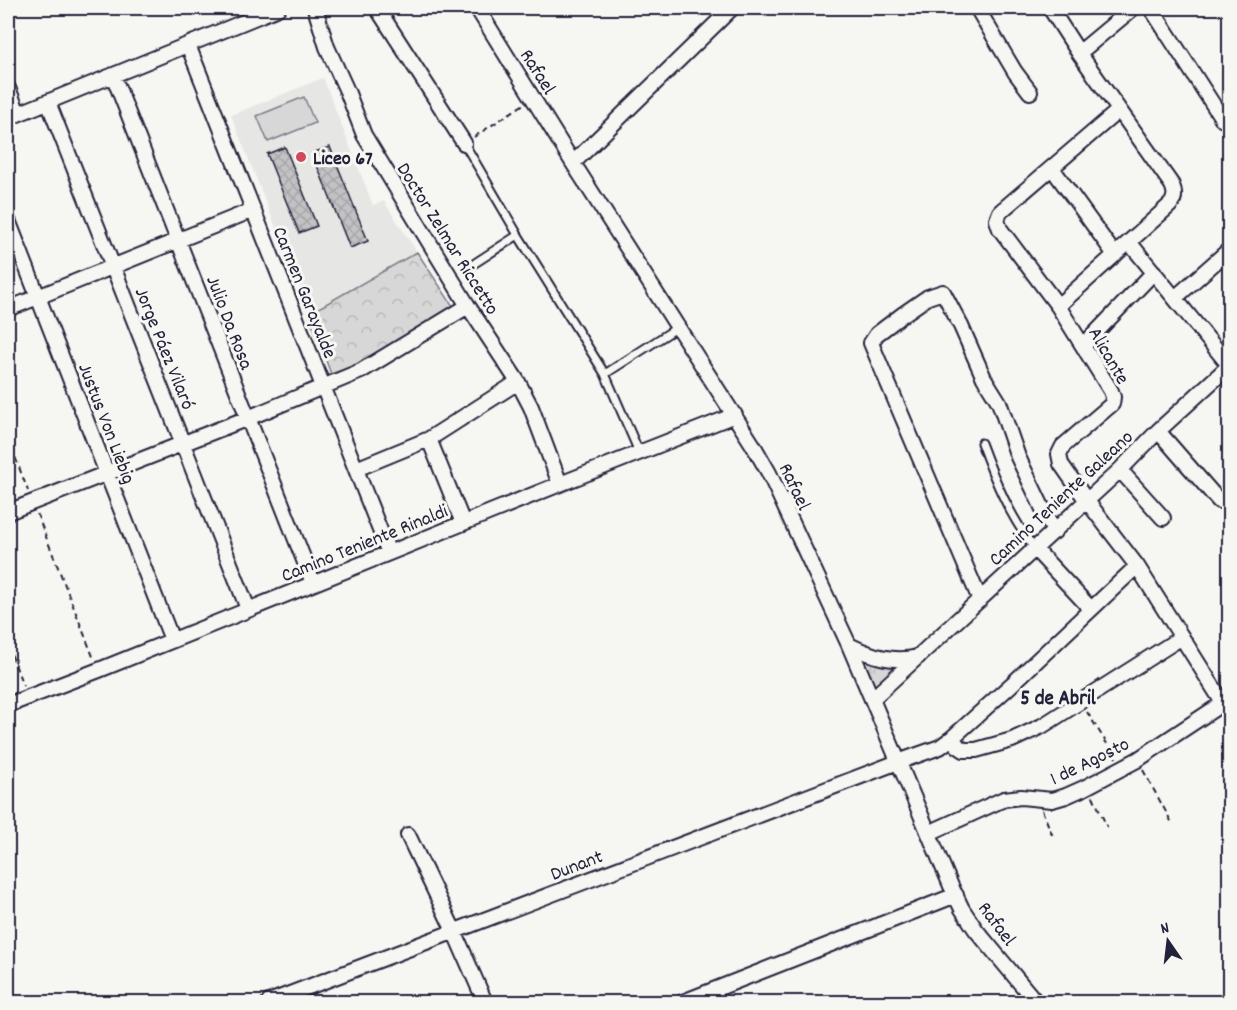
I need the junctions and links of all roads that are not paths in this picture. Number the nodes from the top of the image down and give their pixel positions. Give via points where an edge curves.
1 (278, 8) edge
2 (315, 8) edge
3 (377, 8) edge
4 (477, 8) edge
5 (732, 8) edge
6 (977, 8) edge
7 (1050, 8) edge
8 (1133, 8) edge
9 (1151, 8) edge
10 (188, 45) junction
11 (1079, 53) junction
12 (113, 75) junction
13 (8, 88) edge
14 (1030, 92) dead end
15 (48, 102) junction
16 (1119, 110) junction
17 (13, 115) edge
18 (1223, 120) dead end
19 (464, 143) joint
20 (573, 163) junction
21 (1052, 168) junction
22 (252, 210) junction
23 (8, 220) edge
24 (518, 235) junction
25 (178, 240) junction
26 (1129, 242) junction
27 (1230, 249) edge
28 (1114, 255) junction
29 (475, 263) dead end
30 (112, 266) junction
31 (1154, 272) junction
32 (37, 297) junction
33 (1175, 298) junction
34 (468, 306) junction
35 (1058, 306) junction
36 (8, 309) edge
37 (678, 327) junction
38 (1083, 346) junction
39 (1227, 372) edge
40 (605, 374) junction
41 (518, 382) junction
42 (324, 387) junction
43 (735, 415) junction
44 (248, 418) junction
45 (1158, 431) junction
46 (429, 439) junction
47 (183, 443) junction
48 (981, 443) dead end
49 (639, 452) junction
50 (356, 469) junction
51 (1120, 470) junction
52 (106, 473) junction
53 (560, 484) junction
54 (1087, 501) junction
55 (1219, 501) dead end
56 (8, 512) edge
57 (1163, 518) dead end
58 (463, 523) junction
59 (1054, 532) junction
60 (1035, 549) junction
61 (389, 553) junction
62 (1137, 567) junction
63 (313, 583) junction
64 (980, 600) junction
65 (248, 609) junction
66 (1091, 609) junction
67 (1182, 637) junction
68 (172, 640) junction
69 (849, 645) junction
70 (918, 657) junction
71 (872, 699) junction
72 (8, 705) edge
73 (1226, 709) edge
74 (952, 738) junction
75 (898, 762) junction
76 (929, 833) junction
77 (408, 835) dead end
78 (956, 895) junction
79 (454, 932) junction
80 (269, 1002) edge
81 (485, 1002) edge
82 (684, 1002) edge
83 (1036, 1002) edge

1 - 10 street
2 - 34 street, Doctor Zelmar Riccetto via 364,135
3 - 19 street
4 - 20 street, Rafael
5 - 20 street
6 - 14 street
7 - 11 street
8 - 11 street
9 - 18 street
10 - 12 street
10 - 22 street, Carmen Garayalde
11 - 16 street
12 - 15 street
12 - 25 street, Julio Da Rosa
13 - 17 street
15 - 17 street
15 - 30 street, Jorge Páez Vilaró
16 - 21 street
16 - 26 street via 1175,191 1173,202
19 - 24 lane
20 - 37 street, Rafael
21 - 28 street
21 - 35 street, Alicante via 1000,212 997,220
22 - 25 street
22 - 42 street, Carmen Garayalde
23 - 32 street, Justus Von Liebig
24 - 29 lane
24 - 40 lane
25 - 30 street
25 - 44 street, Julio Da Rosa
26 - 28 street
26 - 31 street
27 - 33 street
28 - 35 street
30 - 32 street
30 - 47 street, Jorge Páez Vilaró
31 - 33 street
31 - 38 street
32 - 36 street
32 - 52 street, Justus Von Liebig
33 - 39 street
34 - 41 street, Doctor Zelmar Riccetto
34 - 42 street via 361,371
35 - 38 street, Alicante
37 - 40 lane
37 - 43 street, Rafael
38 - 54 street, Alicante via 1113,397 1112,404 1063,446 1059,454 1061,464
39 - 45 street, Camino Teniente Galeano
40 - 49 lane
41 - 46 street
41 - 53 street, Doctor Zelmar Riccetto
42 - 44 street
42 - 50 street, Carmen Garayalde
43 - 49 street, Camino Teniente Rinaldi
43 - 69 street, Rafael via 769,473
44 - 47 street
44 - 63 street, Julio Da Rosa
45 - 51 street, Camino Teniente Galeano
45 - 55 street
46 - 50 street
46 - 58 street
47 - 52 street
47 - 65 street, Jorge Páez Vilaró
48 - 60 lane via 1007,507
49 - 53 street, Camino Teniente Rinaldi
50 - 61 street, Carmen Garayalde
51 - 54 street, Camino Teniente Galeano
51 - 57 street
52 - 56 street
52 - 68 street, Justus Von Liebig
53 - 58 street, Camino Teniente Rinaldi
54 - 59 street, Camino Teniente Galeano
54 - 62 street
58 - 61 street, Camino Teniente Rinaldi
59 - 60 street, Camino Teniente Galeano
59 - 64 street via 1018,457 999,402 948,300 943,292 928,297 877,334 871,343
60 - 64 street, Camino Teniente Galeano
60 - 66 street
61 - 63 street, Camino Teniente Rinaldi
62 - 66 street, Dunant
62 - 67 street
63 - 65 street, Camino Teniente Rinaldi
64 - 70 street, Camino Teniente Galeano
65 - 68 street, Camino Teniente Rinaldi
66 - 74 street, Dunant
67 - 73 street
67 - 74 street via 1042,726 1012,740 964,750
68 - 72 street, Camino Teniente Rinaldi
69 - 70 street via 884,658
69 - 71 street, Rafael
70 - 71 street, Camino Teniente Galeano
71 - 75 street, Rafael
73 - 76 street, 1 de Agosto via 1066,796 1052,800 1004,799
74 - 75 street, Dunant via 940,747
75 - 76 street, Rafael
75 - 79 street, Dunant
76 - 78 street, Rafael
77 - 79 street
78 - 82 street
78 - 83 street, Rafael via 976,930
79 - 80 street, Dunant
79 - 81 street

